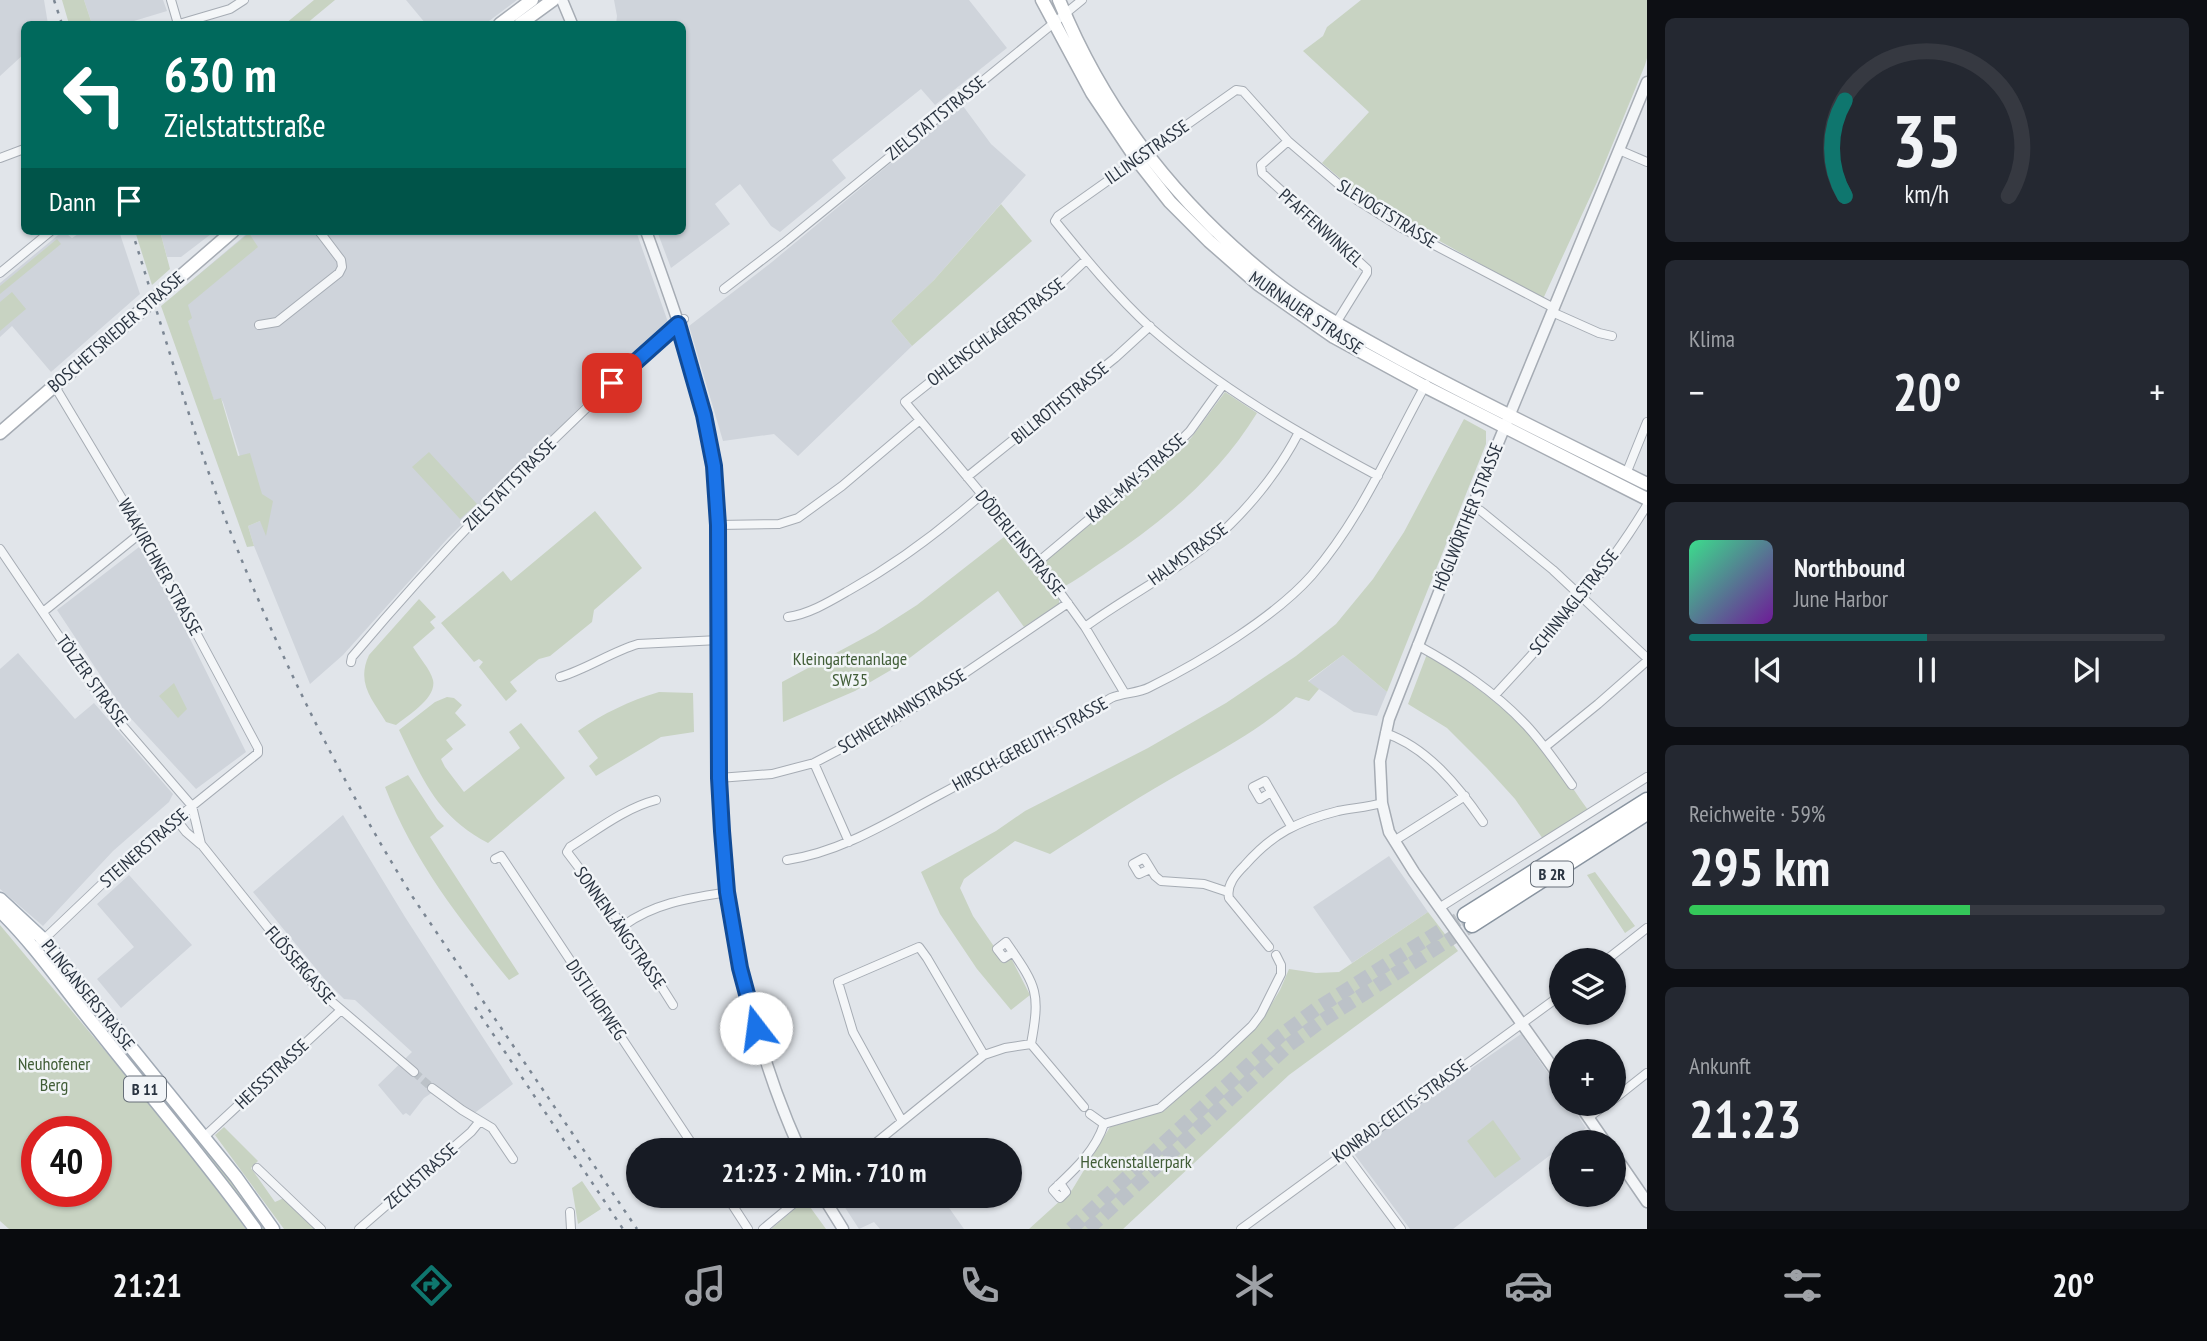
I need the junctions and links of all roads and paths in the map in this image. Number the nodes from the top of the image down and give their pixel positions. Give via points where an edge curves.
1 (171, 0) edge
2 (244, 0) edge
3 (532, 0) edge
4 (553, 0) edge
5 (562, 0) edge
6 (1042, 0) edge
7 (1059, 0) edge
8 (1082, 0) edge
9 (1068, 12) junction
10 (177, 21) edge
11 (188, 21) edge
12 (504, 21) edge
13 (524, 21) edge
14 (571, 21) edge
15 (1054, 24) junction
16 (1647, 82) edge
17 (1242, 90) joint
18 (1288, 141) junction
19 (1619, 149) junction
20 (21, 150) edge
21 (1141, 157) junction
22 (0, 158) edge
23 (1647, 162) edge
24 (46, 235) edge
25 (228, 235) edge
26 (322, 235) edge
27 (648, 235) edge
28 (1086, 260) junction
29 (0, 273) edge
30 (724, 289) dead end
31 (1553, 310) junction
32 (681, 321) junction
33 (1336, 323) junction
34 (260, 324) dead end
35 (1150, 326) junction
36 (1612, 336) dead end
37 (1427, 381) junction
38 (54, 385) junction
39 (1223, 385) junction
40 (905, 402) joint
41 (920, 421) junction
42 (1507, 421) junction
43 (1647, 422) edge
44 (1298, 432) junction
45 (0, 433) edge
46 (1626, 474) junction
47 (1378, 476) junction
48 (967, 477) junction
49 (1647, 484) edge
50 (981, 495) junction
51 (1647, 502) edge
52 (1472, 507) junction
53 (718, 525) junction
54 (142, 532) junction
55 (0, 549) edge
56 (1038, 562) junction
57 (1582, 596) junction
58 (1068, 603) junction
59 (43, 612) junction
60 (788, 617) dead end
61 (1086, 627) junction
62 (719, 640) junction
63 (1417, 645) junction
64 (1647, 659) edge
65 (351, 663) dead end
66 (560, 677) dead end
67 (1124, 692) junction
68 (1495, 695) junction
69 (1385, 733) junction
70 (1545, 747) junction
71 (258, 753) joint
72 (814, 763) junction
73 (1647, 777) edge
74 (719, 778) junction
75 (1572, 785) dead end
76 (1271, 792) dead end
77 (1465, 796) junction
78 (656, 800) dead end
79 (1647, 800) edge
80 (1382, 803) junction
81 (192, 806) junction
82 (1647, 815) edge
83 (176, 819) junction
84 (1483, 822) dead end
85 (1291, 826) junction
86 (1394, 841) junction
87 (849, 842) junction
88 (201, 845) junction
89 (495, 859) dead end
90 (787, 860) dead end
91 (1150, 869) dead end
92 (727, 892) junction
93 (1228, 892) junction
94 (0, 899) edge
95 (1439, 908) junction
96 (0, 911) edge
97 (623, 926) junction
98 (1647, 928) edge
99 (39, 944) junction
100 (1269, 947) dead end
101 (1622, 948) edge
102 (1013, 952) dead end
103 (1276, 955) dead end
104 (1549, 1004) edge
105 (673, 1005) dead end
106 (340, 1011) junction
107 (1521, 1024) junction
108 (1031, 1044) junction
109 (984, 1055) junction
110 (1549, 1062) edge
111 (414, 1072) tunnel mouth
112 (1647, 1073) edge
113 (432, 1088) tunnel mouth
114 (1626, 1089) edge
115 (1591, 1116) edge
116 (1588, 1118) joint
117 (480, 1121) junction
118 (902, 1121) junction
119 (1104, 1124) junction
120 (1597, 1130) edge
121 (204, 1137) junction
122 (688, 1138) edge
123 (795, 1138) edge
124 (881, 1138) edge
125 (1344, 1152) junction
126 (513, 1159) dead end
127 (257, 1168) dead end
128 (1626, 1171) edge
129 (1058, 1185) dead end
130 (1647, 1202) edge
131 (734, 1208) edge
132 (788, 1208) edge
133 (830, 1208) edge
134 (570, 1212) dead end
135 (570, 1226) edge
136 (255, 1229) edge
137 (273, 1229) edge
138 (320, 1229) edge
139 (359, 1229) edge
140 (748, 1229) edge
141 (763, 1229) edge
142 (843, 1229) edge
143 (1241, 1229) edge
144 (1401, 1229) edge

1 - 10 street
2 - 11 street
3 - 12 main road
4 - 13 main road
5 - 14 street
6 - 15 main road, MURNAUER STRASSE
7 - 9 main road, MURNAUER STRASSE
8 - 9 street, ZIELSTATTSTRASSE
9 - 15 street, ZIELSTATTSTRASSE
9 - 21 main road, MURNAUER STRASSE via 1100,86
15 - 21 main road, MURNAUER STRASSE via 1092,93
15 - 30 street, ZIELSTATTSTRASSE
16 - 19 street, HÖGLWÖRTHER STRASSE
17 - 18 street, SLEVOGTSTRASSE
17 - 21 street, ILLINGSTRASSE
18 - 31 street, SLEVOGTSTRASSE via 1382,216
18 - 33 street, PFAFFENWINKEL via 1261,165 1262,173 1367,269
19 - 23 street
19 - 31 street, HÖGLWÖRTHER STRASSE
20 - 22 street
21 - 28 street, ILLINGSTRASSE via 1055,221
21 - 33 main road, MURNAUER STRASSE via 1236,250
21 - 37 main road, MURNAUER STRASSE via 1170,202 1258,284 1334,337
24 - 29 street
25 - 38 main road, BOSCHETSRIEDER STRASSE
26 - 34 street via 341,260 339,273 276,322
27 - 32 street
28 - 35 street
28 - 40 street, OHLENSCHLAGERSTRASSE
31 - 36 street, SLEVOGTSTRASSE
31 - 42 street, HÖGLWÖRTHER STRASSE
32 - 53 street via 709,435
32 - 65 street, ZIELSTATTSTRASSE via 586,407 447,549
33 - 37 main road, MURNAUER STRASSE
35 - 39 street
35 - 48 street, BILLROTHSTRASSE
37 - 42 main road, MURNAUER STRASSE
37 - 47 street, HIRSCH-GEREUTH-STRASSE
38 - 45 main road, BOSCHETSRIEDER STRASSE
38 - 54 street, WAAKIRCHNER STRASSE
39 - 44 street
39 - 56 street, KARL-MAY-STRASSE via 1168,453
40 - 41 street, DÖDERLEINSTRASSE
41 - 48 street, DÖDERLEINSTRASSE
41 - 53 street via 798,519 779,524
42 - 46 main road, MURNAUER STRASSE
42 - 51 main road, MURNAUER STRASSE
42 - 52 street, HÖGLWÖRTHER STRASSE
43 - 46 street
44 - 47 street
44 - 61 street, HALMSTRASSE via 1266,483 1220,533
46 - 49 main road, MURNAUER STRASSE
47 - 67 street, HIRSCH-GEREUTH-STRASSE via 1333,549 1291,595 1175,673 1137,693
48 - 50 street, DÖDERLEINSTRASSE
50 - 56 street, DÖDERLEINSTRASSE
50 - 60 street via 929,540 865,582 813,610
51 - 57 street, SCHINNAGLSTRASSE
52 - 57 street
52 - 63 street, HÖGLWÖRTHER STRASSE
53 - 62 street
54 - 59 street
54 - 71 street, WAAKIRCHNER STRASSE
55 - 59 street, TÖLZER STRASSE
56 - 58 street, DÖDERLEINSTRASSE
57 - 64 street
57 - 68 street, SCHINNAGLSTRASSE
58 - 61 street, DÖDERLEINSTRASSE
58 - 72 street, SCHNEEMANNSTRASSE via 915,707
59 - 81 street, TÖLZER STRASSE via 109,710
61 - 67 street, DÖDERLEINSTRASSE
62 - 66 street via 638,644
62 - 74 street
63 - 68 street
63 - 69 street, HÖGLWÖRTHER STRASSE
64 - 70 street
67 - 87 street, HIRSCH-GEREUTH-STRASSE
68 - 70 street
69 - 77 street via 1417,750
69 - 80 street, HÖGLWÖRTHER STRASSE
70 - 75 street
71 - 81 street, STEINERSTRASSE
72 - 74 street, SCHNEEMANNSTRASSE via 772,774
72 - 87 street
73 - 95 street
74 - 92 street
76 - 85 street
77 - 84 street
77 - 86 street
78 - 97 street, SONNENLÄNGSTRASSE via 608,822 567,852
79 - 82 highway, B 2R via 1469,920
80 - 85 street
80 - 86 street, HÖGLWÖRTHER STRASSE
81 - 83 street, STEINERSTRASSE
81 - 88 street, FLÖSSERGASSE
83 - 88 street, FLÖSSERGASSE
83 - 99 street, STEINERSTRASSE
85 - 93 street via 1256,852
86 - 95 street, HÖGLWÖRTHER STRASSE
87 - 90 street, HIRSCH-GEREUTH-STRASSE
88 - 106 street, FLÖSSERGASSE via 317,989
89 - 122 street, DISTLHOFWEG via 501,856 507,864
91 - 93 street via 1161,881 1204,884
92 - 97 street via 655,907
92 - 123 street via 740,968 763,1052
93 - 100 street
94 - 99 main road, PLINGANSERSTRASSE / B 11
95 - 107 street, HÖGLWÖRTHER STRASSE
96 - 99 main road, PLINGANSERSTRASSE / B 11
97 - 105 street, SONNENLÄNGSTRASSE
98 - 101 street
99 - 121 main road, PLINGANSERSTRASSE / B 11
99 - 136 main road, PLINGANSERSTRASSE / B 11 via 66,991
102 - 108 street via 1037,996
103 - 119 street via 1281,974 1252,1026 1160,1108
104 - 107 street, KONRAD-CELTIS-STRASSE
106 - 111 street, FLÖSSERGASSE
106 - 121 street, HEISSSTRASSE
107 - 110 street, HÖGLWÖRTHER STRASSE
107 - 125 street, KONRAD-CELTIS-STRASSE
108 - 109 street
108 - 119 street via 1087,1111
109 - 118 street
109 - 118 street via 919,947 838,982 854,1034
112 - 114 street
113 - 117 street
115 - 116 street
116 - 120 street
117 - 126 street via 494,1130
117 - 139 street, ZECHSTRASSE
118 - 124 street
119 - 129 street via 1087,1156
121 - 137 main road, PLINGANSERSTRASSE / B 11
125 - 143 street, KONRAD-CELTIS-STRASSE
125 - 144 street
127 - 138 street
128 - 130 street
131 - 140 street
132 - 141 street
133 - 142 street
134 - 135 street

